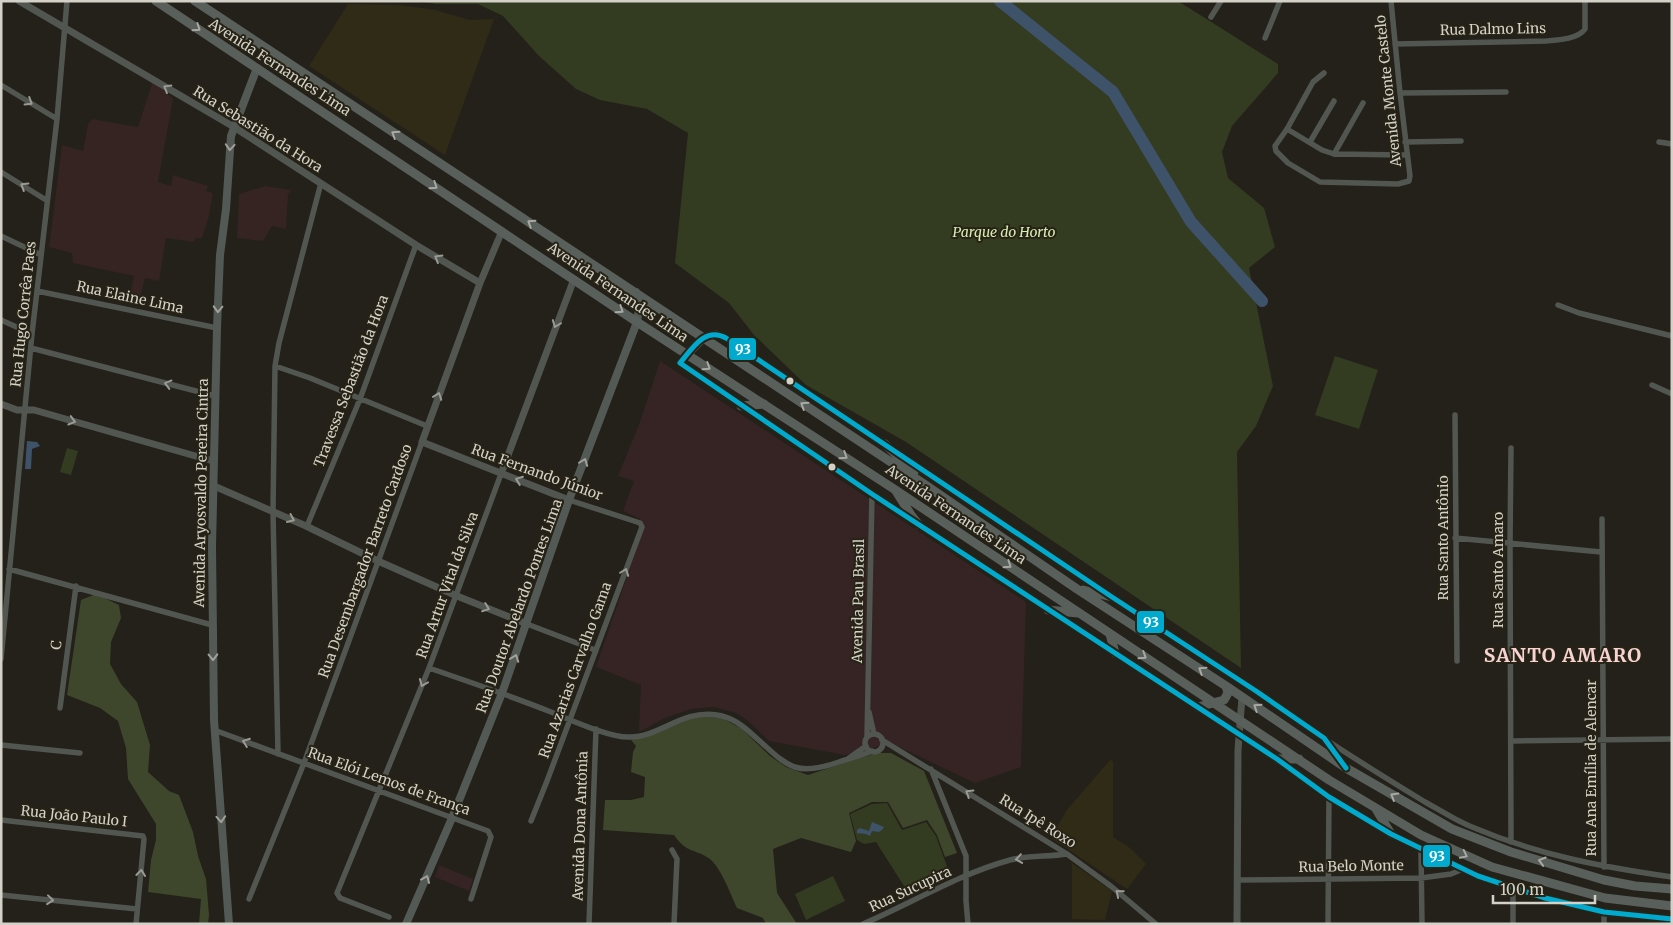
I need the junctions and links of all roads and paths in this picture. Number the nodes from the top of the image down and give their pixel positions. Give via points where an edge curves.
1 (20, 1) edge
2 (67, 1) edge
3 (156, 1) edge
4 (195, 1) edge
5 (1221, 1) edge
6 (1280, 1) edge
7 (1391, 1) edge
8 (1585, 1) edge
9 (1211, 17) dead end
10 (64, 29) junction
11 (1265, 38) dead end
12 (1396, 44) junction
13 (257, 68) junction
14 (1324, 74) dead end
15 (1, 85) edge
16 (1506, 92) dead end
17 (1400, 93) junction
18 (1334, 101) dead end
19 (1363, 103) dead end
20 (57, 119) junction
21 (234, 127) junction
22 (1287, 129) junction
23 (1462, 141) dead end
24 (1310, 142) junction
25 (1405, 142) junction
26 (1659, 142) dead end
27 (1672, 144) edge
28 (1334, 154) junction
29 (1406, 155) junction
30 (1, 172) edge
31 (322, 184) junction
32 (46, 200) junction
33 (502, 231) junction
34 (1, 236) edge
35 (416, 245) junction
36 (42, 255) junction
37 (574, 279) junction
38 (480, 284) junction
39 (37, 291) junction
40 (636, 292) junction
41 (1558, 305) dead end
42 (1, 320) edge
43 (637, 322) junction
44 (217, 328) junction
45 (32, 334) junction
46 (1672, 336) edge
47 (703, 338) junction
48 (31, 348) junction
49 (687, 354) junction
50 (275, 366) junction
51 (1652, 385) dead end
52 (1672, 392) edge
53 (215, 396) junction
54 (360, 399) junction
55 (1, 404) edge
56 (764, 404) junction
57 (741, 406) junction
58 (25, 411) junction
59 (1455, 415) dead end
60 (427, 426) junction
61 (422, 442) junction
62 (885, 444) junction
63 (1512, 448) dead end
64 (213, 461) junction
65 (501, 474) junction
66 (924, 484) junction
67 (214, 486) junction
68 (894, 489) junction
69 (872, 494) junction
70 (569, 500) junction
71 (273, 511) junction
72 (1602, 519) dead end
73 (919, 525) junction
74 (307, 526) junction
75 (642, 527) joint
76 (1456, 538) junction
77 (1510, 544) junction
78 (1601, 552) junction
79 (378, 561) junction
80 (9, 569) junction
81 (76, 586) junction
82 (1077, 589) junction
83 (457, 596) junction
84 (1112, 596) junction
85 (1048, 610) junction
86 (1079, 613) junction
87 (527, 624) junction
88 (212, 625) junction
89 (1110, 634) junction
90 (595, 650) junction
91 (1115, 654) junction
92 (1, 659) edge
93 (1457, 661) dead end
94 (429, 668) junction
95 (1226, 686) junction
96 (502, 693) junction
97 (1242, 697) junction
98 (1216, 704) junction
99 (1198, 707) junction
100 (60, 708) dead end
101 (868, 710) junction
102 (570, 719) junction
103 (1240, 719) junction
104 (596, 729) junction
105 (214, 730) junction
106 (874, 734) junction
107 (1238, 734) junction
108 (867, 737) junction
109 (1324, 738) junction
110 (1603, 739) junction
111 (1672, 739) edge
112 (882, 740) junction
113 (1512, 741) junction
114 (1, 745) edge
115 (866, 746) junction
116 (880, 749) junction
117 (898, 750) junction
118 (872, 751) junction
119 (80, 753) dead end
120 (278, 754) junction
121 (848, 759) junction
122 (1277, 759) junction
123 (1298, 759) junction
124 (304, 763) junction
125 (1346, 768) junction
126 (931, 769) junction
127 (380, 792) junction
128 (1329, 796) junction
129 (1374, 807) junction
130 (452, 818) junction
131 (1, 820) edge
132 (531, 820) dead end
133 (1391, 834) junction
134 (1511, 842) junction
135 (1421, 849) junction
136 (672, 850) dead end
137 (1068, 854) junction
138 (1604, 867) junction
139 (1463, 869) junction
140 (967, 876) junction
141 (1672, 877) edge
142 (1327, 878) junction
143 (1421, 878) junction
144 (1238, 880) junction
145 (1513, 887) junction
146 (1672, 889) edge
147 (1, 895) edge
148 (471, 898) dead end
149 (249, 899) dead end
150 (1672, 906) edge
151 (137, 909) junction
152 (1604, 912) junction
153 (389, 917) dead end
154 (1672, 919) edge
155 (875, 921) edge
156 (136, 924) edge
157 (229, 924) edge
158 (406, 924) edge
159 (589, 924) edge
160 (674, 924) edge
161 (863, 924) edge
162 (968, 924) edge
163 (1156, 924) edge
164 (1237, 924) edge
165 (1328, 924) edge
166 (1422, 924) edge
167 (1513, 924) edge
168 (1604, 924) edge

1 - 10 street, Rua Sebastião da Hora
2 - 10 street, Rua Hugo Corrêa Paes
3 -> 13 highway, Avenida Fernandes Lima
40 -> 4 highway, Avenida Fernandes Lima
5 - 9 street
6 - 11 street
7 - 12 street, Avenida Monte Castelo
8 - 12 street, Rua Dalmo Lins via 1586,26 1578,35 1546,41
10 - 20 street, Rua Hugo Corrêa Paes
21 -> 10 street, Rua Sebastião da Hora
12 - 17 street, Avenida Monte Castelo
13 - 21 main road, Avenida Aryosvaldo Pereira Cintra
13 -> 33 highway, Avenida Fernandes Lima
14 - 22 street via 1312,82
15 -> 20 street
16 - 17 street
17 - 25 street, Avenida Monte Castelo
18 - 24 street
19 - 28 street
20 - 32 street, Rua Hugo Corrêa Paes
21 - 31 street, Rua Sebastião da Hora
21 -> 44 main road, Avenida Aryosvaldo Pereira Cintra via 220,255
22 - 24 street
22 - 29 street, Avenida Monte Castelo via 1275,149 1288,163 1320,182 1406,182 1410,178
23 - 25 street
24 - 28 street
25 - 29 street, Avenida Monte Castelo
26 - 27 street
28 - 29 street
32 -> 30 street
31 - 35 street, Rua Sebastião da Hora
31 - 50 street via 278,343
32 - 36 street, Rua Hugo Corrêa Paes
33 - 37 highway, Avenida Fernandes Lima
33 - 38 street, Rua Desembargador Barreto Cardoso
34 - 36 street
38 -> 35 street, Rua Sebastião da Hora
35 - 54 street, Travessa Sebastião da Hora
36 - 39 street, Rua Hugo Corrêa Paes
37 -> 43 highway, Avenida Fernandes Lima
37 -> 65 street, Rua Artur Vital da Silva
60 -> 38 street, Rua Desembargador Barreto Cardoso
39 - 44 street, Rua Elaine Lima
39 - 45 street, Rua Hugo Corrêa Paes
40 - 43 main road, Rua Doutor Abelardo Pontes Lima
40 - 47 highway, Avenida Fernandes Lima
41 - 46 street via 1579,314
42 - 45 street
43 - 49 highway, Avenida Fernandes Lima
70 -> 43 main road, Rua Doutor Abelardo Pontes Lima
44 - 53 main road, Avenida Aryosvaldo Pereira Cintra
45 - 48 street, Rua Hugo Corrêa Paes
47 - 49 highway
47 - 62 street, Avenida Fernandes Lima via 716,333 726,338
66 -> 47 highway, Avenida Fernandes Lima
53 -> 48 street
48 - 58 street, Rua Hugo Corrêa Paes
49 -> 56 highway, Avenida Fernandes Lima
49 - 57 street, Avenida Fernandes Lima via 680,363
50 - 54 street
50 - 71 street
51 - 52 street
53 - 64 main road, Avenida Aryosvaldo Pereira Cintra
54 - 60 street
54 - 74 street, Travessa Sebastião da Hora
55 - 58 street
56 - 57 highway
56 -> 68 highway, Avenida Fernandes Lima
57 - 69 street, Avenida Fernandes Lima
58 -> 64 street via 34,410
58 - 80 street, Rua Hugo Corrêa Paes
59 - 76 street, Rua Santo Antônio
60 - 61 street, Rua Desembargador Barreto Cardoso
61 - 65 street, Rua Fernando Júnior
61 - 79 street, Rua Desembargador Barreto Cardoso
62 - 66 highway
62 - 84 street, Avenida Fernandes Lima
63 - 77 street, Rua Santo Amaro
64 - 67 main road, Avenida Aryosvaldo Pereira Cintra
70 -> 65 street, Rua Fernando Júnior
65 - 83 street, Rua Artur Vital da Silva
66 - 82 highway, Avenida Fernandes Lima
67 - 71 street
67 - 88 main road, Avenida Aryosvaldo Pereira Cintra
68 - 73 highway
68 -> 86 highway, Avenida Fernandes Lima
69 - 73 street, Avenida Fernandes Lima
69 - 101 street, Avenida Pau Brasil
70 - 75 street, Rua Fernando Júnior via 640,523
70 - 87 main road, Rua Doutor Abelardo Pontes Lima
71 -> 74 street
71 - 120 street
72 - 78 street, Rua Ana Emília de Alencar
73 - 85 street, Avenida Fernandes Lima
74 - 79 street
90 -> 75 street, Rua Azarias Carvalho Gama
76 - 77 street
76 - 93 street, Rua Santo Antônio
77 - 78 street
77 - 113 street, Rua Santo Amaro
78 - 110 street, Rua Ana Emília de Alencar
79 - 83 street
79 - 124 street, Rua Desembargador Barreto Cardoso
80 - 81 street
80 - 92 street, Rua Hugo Corrêa Paes
81 - 88 street
81 - 100 street, C
82 - 84 highway
95 -> 82 highway, Avenida Fernandes Lima
83 -> 87 street
83 - 94 street, Rua Artur Vital da Silva
84 - 109 street, Avenida Fernandes Lima
85 - 86 highway
85 - 91 street, Avenida Fernandes Lima
86 - 89 highway, Avenida Fernandes Lima
87 - 90 street
96 -> 87 main road, Rua Doutor Abelardo Pontes Lima
88 -> 105 main road, Avenida Aryosvaldo Pereira Cintra
89 - 91 highway
89 -> 98 highway, Avenida Fernandes Lima
90 - 102 street, Rua Azarias Carvalho Gama
91 - 99 street, Avenida Fernandes Lima
94 - 96 street
94 -> 127 street, Rua Artur Vital da Silva
95 - 97 highway, Avenida Fernandes Lima
95 - 98 highway via 1227,696
96 - 102 street
96 - 130 main road, Rua Doutor Abelardo Pontes Lima
97 - 103 street
125 -> 97 highway, Avenida Fernandes Lima
98 - 99 highway
98 - 103 highway, Avenida Fernandes Lima
99 - 107 street, Avenida Fernandes Lima
101 - 106 street, Avenida Pau Brasil
101 - 108 street, Avenida Pau Brasil
102 - 104 street
102 - 132 street, Rua Azarias Carvalho Gama
103 - 107 street
103 - 123 highway, Avenida Fernandes Lima
104 - 121 street via 636,737 684,718 718,715 738,723 784,762 798,769 814,770
104 - 159 street, Avenida Dona Antônia
120 -> 105 street, Rua Elói Lemos de França
105 -> 157 main road, Avenida Aryosvaldo Pereira Cintra
106 - 108 street
106 - 112 street
107 - 122 street, Avenida Fernandes Lima
107 - 144 street
108 - 115 street
109 - 125 street, Avenida Fernandes Lima
109 - 134 street via 1437,809 1470,827
110 - 111 street
110 - 113 street
110 - 138 street, Rua Ana Emília de Alencar
112 - 116 street
112 - 117 street, Rua Ipê Roxo
113 - 134 street, Rua Santo Amaro
114 - 119 street
115 - 118 street
115 - 121 street
116 - 117 street, Rua Ipê Roxo
116 - 118 street
117 - 126 street, Rua Ipê Roxo
118 - 121 street
120 - 124 street, Rua Elói Lemos de França
122 - 123 highway
122 - 128 street, Avenida Fernandes Lima
123 - 129 highway, Avenida Fernandes Lima
124 - 127 street, Rua Elói Lemos de França
124 - 149 street, Rua Desembargador Barreto Cardoso
146 -> 125 highway, Avenida Fernandes Lima via 1604,880 1511,852 1452,829
137 -> 126 street, Rua Ipê Roxo
126 - 140 street via 964,848
127 - 130 street, Rua Elói Lemos de França
127 - 153 street, Rua Artur Vital da Silva via 337,893 338,897
128 - 133 street, Avenida Fernandes Lima
128 - 142 street
129 - 133 highway
129 -> 150 highway, Avenida Fernandes Lima via 1421,835 1492,867 1597,897
130 - 148 street, Rua Elói Lemos de França via 486,830 492,837
158 -> 130 main road, Rua Doutor Abelardo Pontes Lima
151 -> 131 street, Rua João Paulo I via 143,837
133 - 135 street, Avenida Fernandes Lima
134 - 138 street
135 - 139 street, Avenida Fernandes Lima
135 - 143 street
136 - 160 street via 676,859
137 -> 140 street, Rua Sucupira via 1017,859
163 -> 137 street, Rua Ipê Roxo
138 - 141 street
139 - 143 street, Rua Belo Monte
139 - 145 street, Avenida Fernandes Lima
140 - 155 street, Rua Sucupira
140 - 162 street
142 - 143 street, Rua Belo Monte
142 - 144 street, Rua Belo Monte
142 - 165 street
143 - 166 street
144 - 164 street
145 - 152 street, Avenida Fernandes Lima
145 - 167 street
147 -> 151 street
151 - 156 street
152 - 154 street, Avenida Fernandes Lima
152 - 168 street
155 - 161 street, Rua Sucupira

